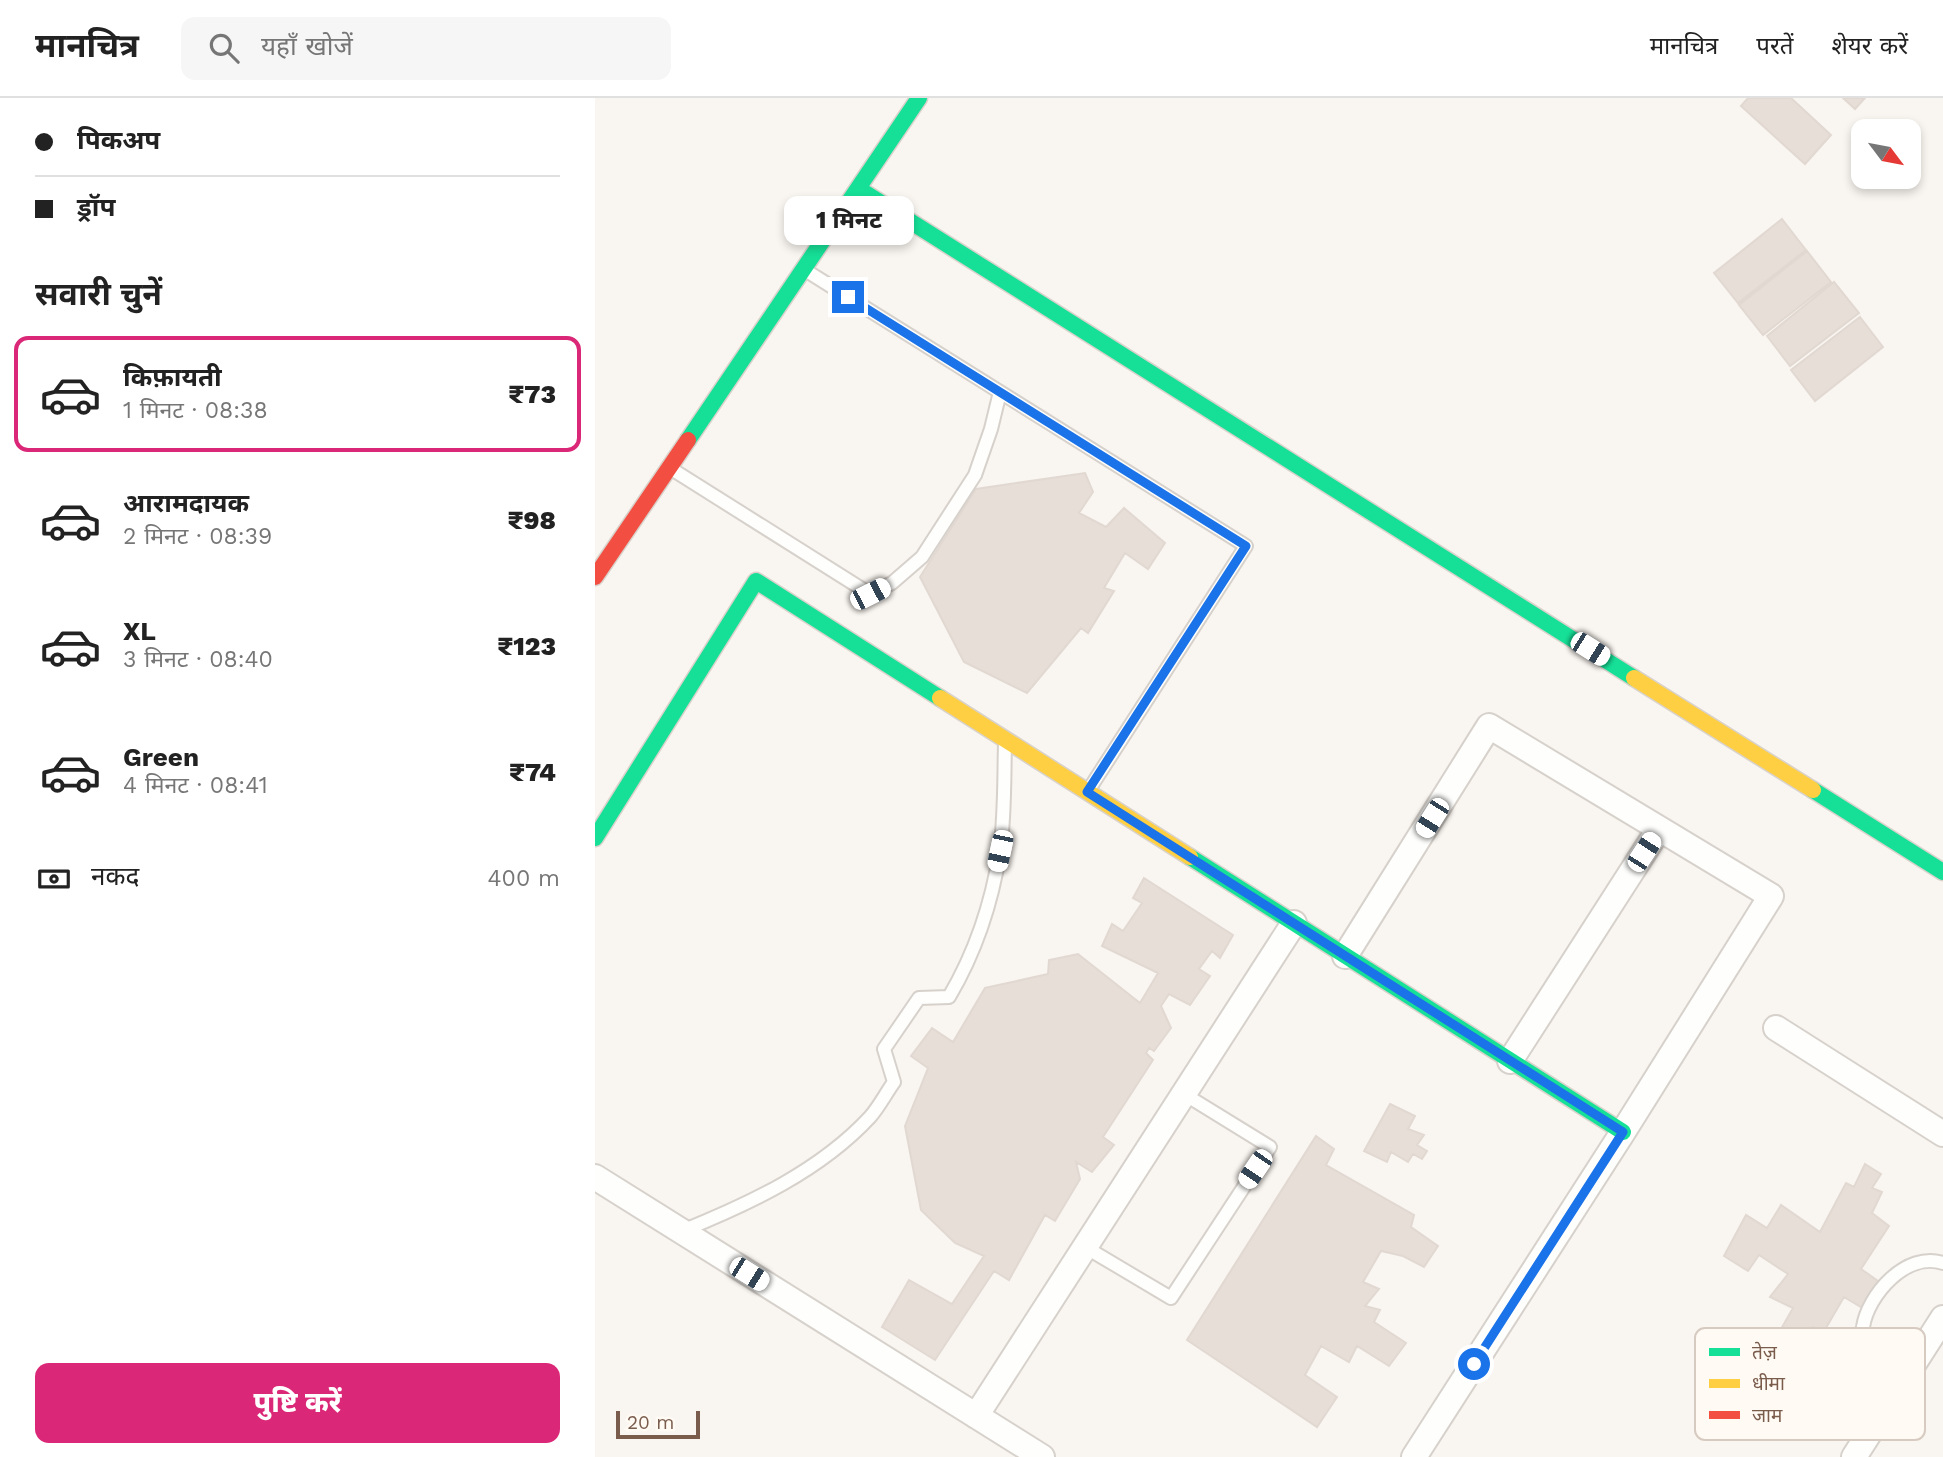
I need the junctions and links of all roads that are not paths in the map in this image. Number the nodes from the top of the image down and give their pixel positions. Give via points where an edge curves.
1 (919, 98) edge
2 (859, 189) junction
3 (805, 270) junction
4 (1000, 392) junction
5 (669, 468) junction
6 (595, 577) edge
7 (1005, 740) junction
8 (1087, 792) junction
9 (1659, 829) junction
10 (596, 833) edge
11 (1943, 872) edge
12 (1294, 923) junction
13 (1345, 956) junction
14 (1776, 1028) dead end
15 (1510, 1061) junction
16 (1184, 1094) junction
17 (1623, 1132) junction
18 (1943, 1134) edge
19 (595, 1177) edge
20 (681, 1231) junction
21 (1085, 1247) junction
22 (1943, 1263) edge
23 (1943, 1318) edge
24 (1863, 1328) edge
25 (1925, 1346) edge
26 (976, 1416) junction
27 (1865, 1440) edge
28 (1042, 1457) edge
29 (1414, 1457) edge
30 (1854, 1457) edge

1 - 2 street
2 - 3 street
2 - 11 street
3 - 4 lane
3 - 5 street
4 - 5 lane via 975,475 922,556 892,583 870,594
4 - 8 lane via 1246,546
5 - 6 street
7 - 8 street
7 - 10 street via 756,581
7 - 20 lane via 1000,851 986,911 966,968 949,998 919,998 884,1049 894,1082 871,1116 831,1152 775,1190
8 - 12 street
9 - 13 street via 1489,726
9 - 15 street
9 - 17 street via 1771,896
12 - 13 street
12 - 16 street
13 - 15 street
14 - 18 street
15 - 17 street
16 - 21 street
16 - 21 lane via 1269,1147 1171,1298
17 - 29 street
19 - 20 street
20 - 26 street
21 - 26 street
22 - 24 lane via 1912,1265 1882,1284
23 - 25 street
26 - 28 street
27 - 30 street

